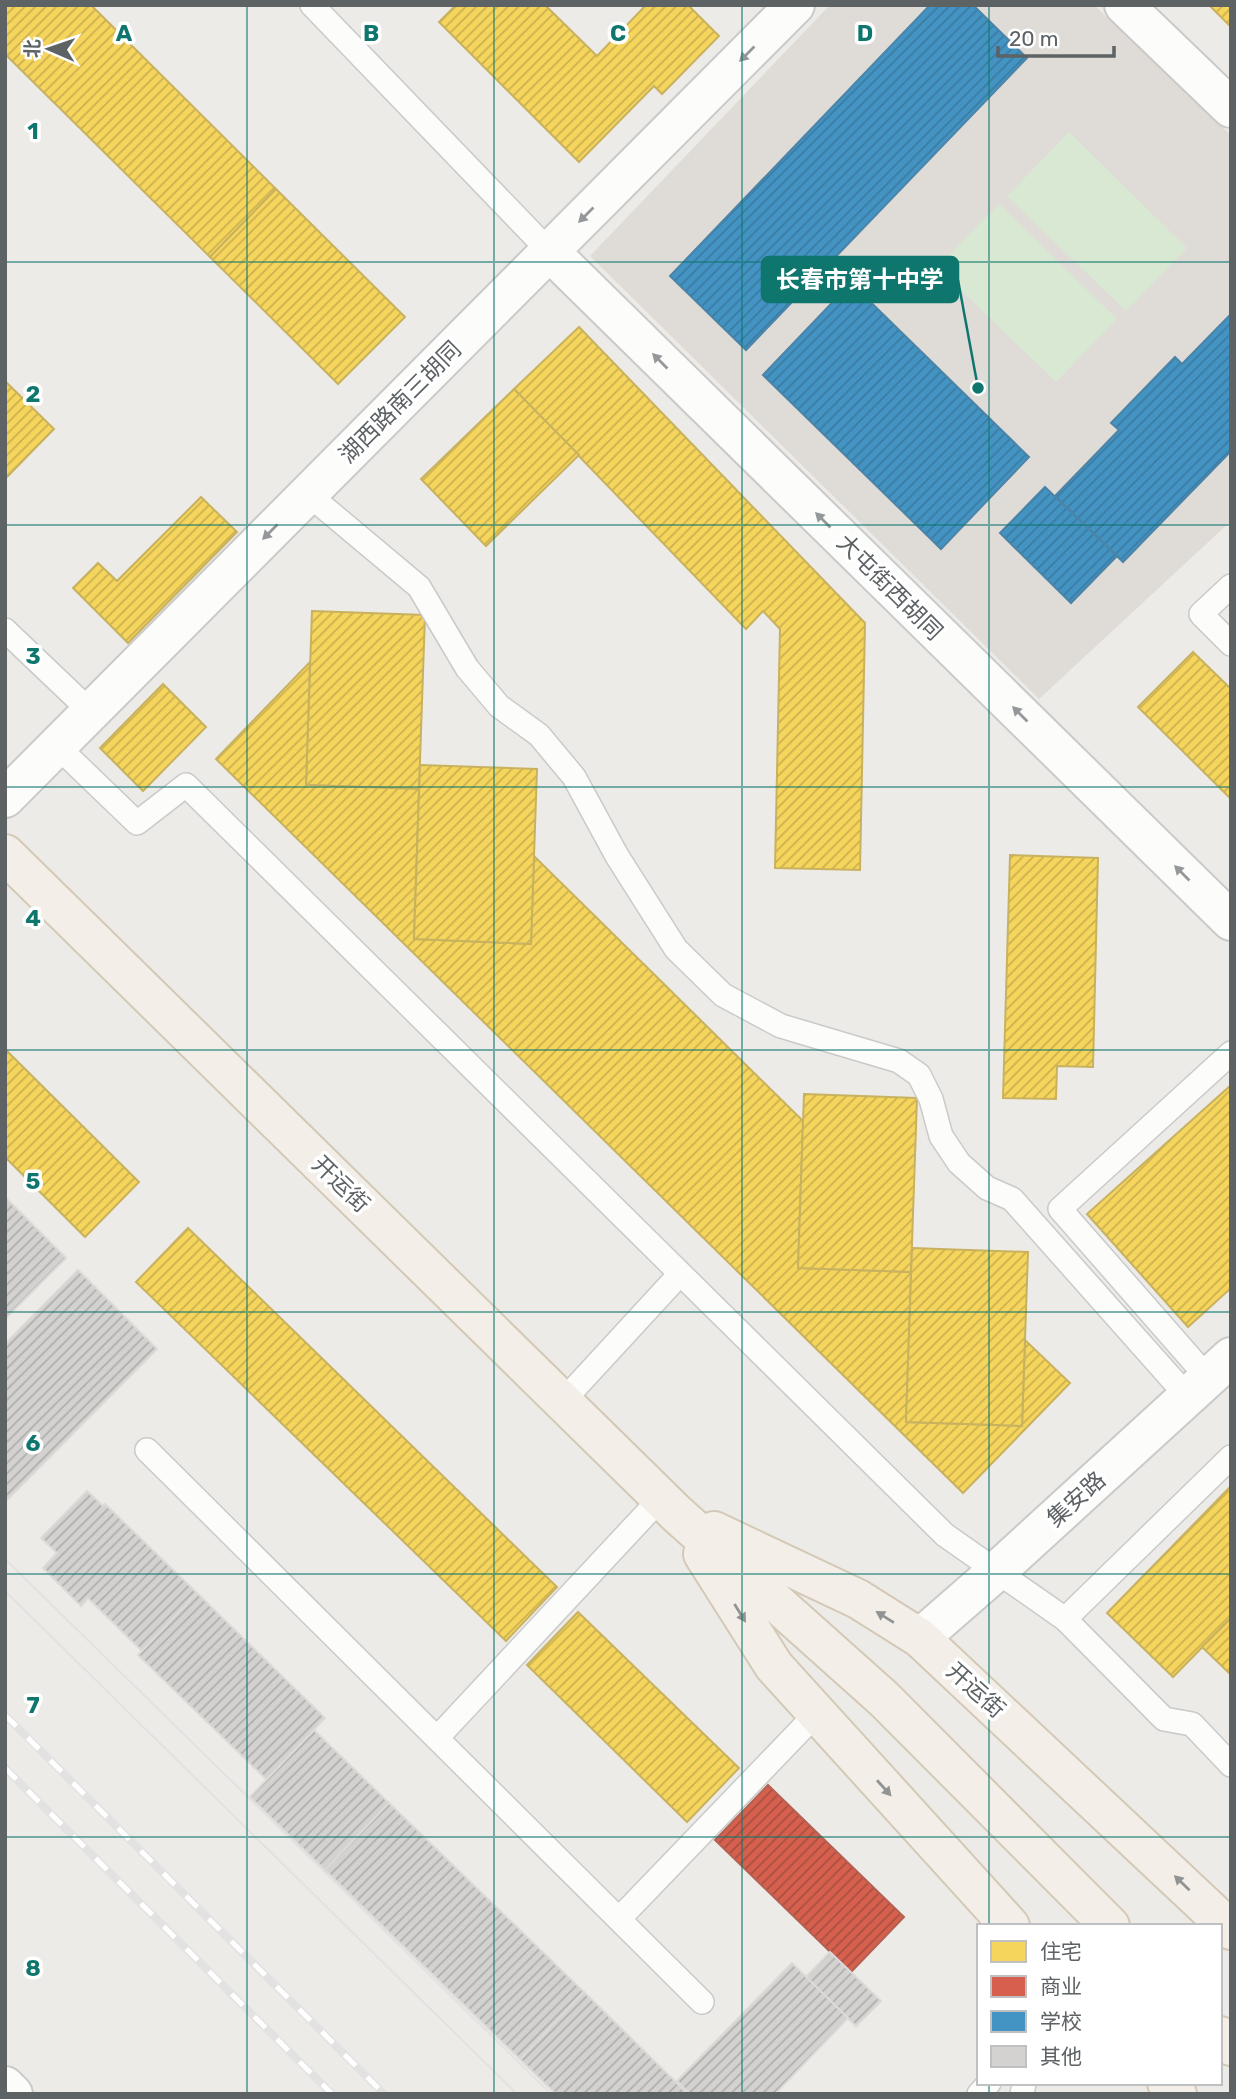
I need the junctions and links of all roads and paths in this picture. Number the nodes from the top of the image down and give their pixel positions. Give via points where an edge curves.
1 (312, 5) edge
2 (795, 5) edge
3 (1124, 5) edge
4 (1231, 108) edge
5 (550, 252) junction
6 (308, 494) junction
7 (1231, 586) edge
8 (5, 630) edge
9 (1231, 643) edge
10 (91, 712) junction
11 (57, 746) junction
12 (5, 798) edge
13 (5, 854) edge
14 (1231, 921) edge
15 (1231, 1054) edge
16 (680, 1274) junction
17 (1209, 1377) edge
18 (563, 1401) junction
19 (147, 1450) dead end
20 (1231, 1457) edge
21 (669, 1506) junction
22 (998, 1570) junction
23 (1065, 1619) junction
24 (920, 1638) junction
25 (817, 1713) junction
26 (437, 1738) junction
27 (1231, 1765) edge
28 (619, 1919) junction
29 (1008, 1924) edge
30 (1108, 1924) edge
31 (1231, 1930) edge
32 (702, 2002) dead end
33 (5, 2086) edge
34 (13, 2094) edge

1 - 5 lane
2 -> 5 street, 湖西路南三胡同
3 - 4 street
5 - 6 street, 湖西路南三胡同
14 -> 5 street, 大屯街西胡同
6 -> 10 street, 湖西路南三胡同
6 - 17 lane via 419,587 467,668 499,706 539,734 574,777 676,949 723,995 781,1026 899,1061 919,1075 941,1136 959,1163 988,1188 1012,1199
7 - 9 lane via 1201,614
8 - 10 lane
10 - 11 street, 湖西路南三胡同
11 - 12 street, 湖西路南三胡同
11 - 16 lane via 137,823 186,785
13 - 18 main road, 开运街
15 - 17 lane via 1060,1209
16 - 18 lane
16 - 22 lane via 945,1535
17 - 22 street, 集安路
18 - 21 main road, 开运街
19 - 26 lane
20 - 23 lane
24 -> 21 main road, 开运街 via 858,1599
21 -> 25 main road, 开运街 via 774,1666
21 - 26 lane
21 - 30 main road, 开运街 via 884,1699
22 - 23 lane
22 - 24 street, 集安路
23 - 27 lane via 1164,1719 1192,1724
31 -> 24 main road, 开运街
25 - 28 lane
25 -> 29 main road, 开运街
26 - 28 lane
28 - 32 lane
33 - 34 street

